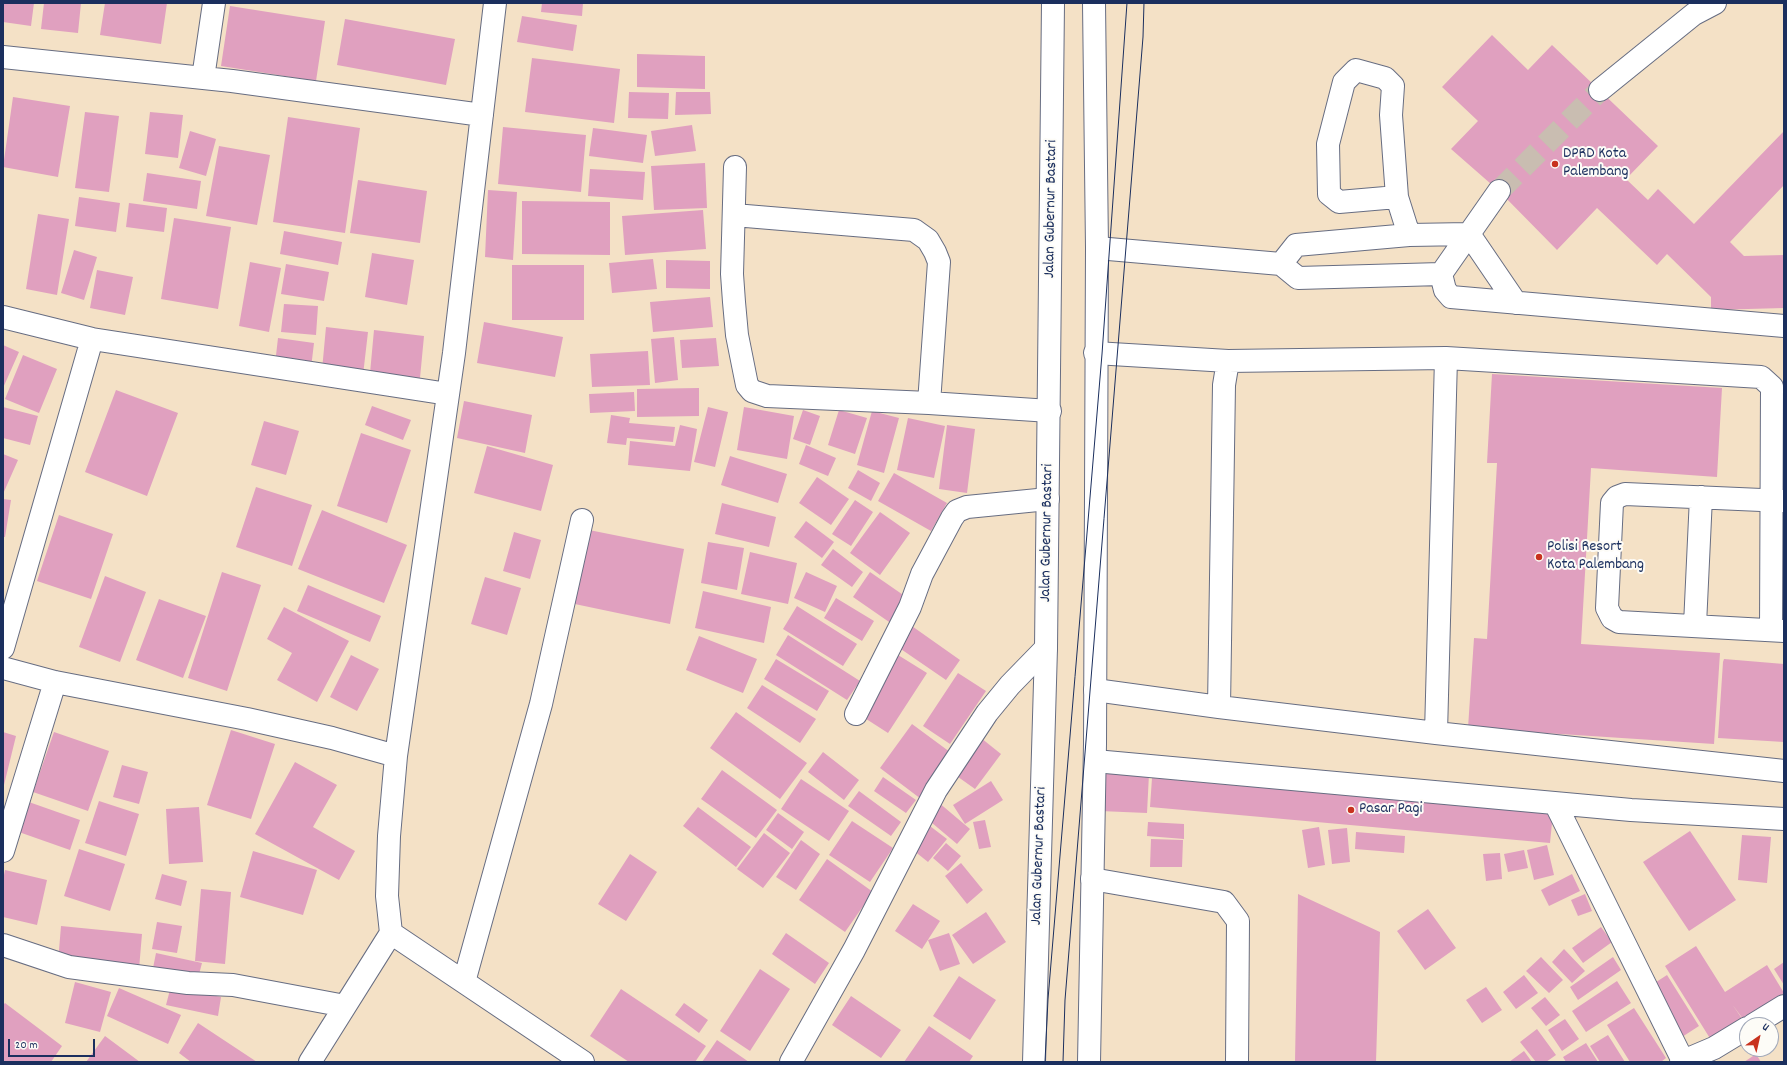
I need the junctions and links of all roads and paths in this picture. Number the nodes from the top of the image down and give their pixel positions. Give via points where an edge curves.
1 (214, 3) edge
2 (495, 3) edge
3 (1054, 3) edge
4 (1094, 3) edge
5 (1715, 3) edge
6 (3, 57) edge
7 (203, 78) junction
8 (1600, 90) tunnel mouth
9 (482, 115) junction
10 (735, 167) dead end
11 (1498, 191) tunnel mouth
12 (1397, 197) junction
13 (734, 215) junction
14 (1469, 234) junction
15 (1409, 235) junction
16 (1097, 248) junction
17 (1281, 264) junction
18 (1441, 274) junction
19 (1516, 303) junction
20 (3, 317) edge
21 (1784, 326) edge
22 (92, 339) junction
23 (1095, 353) junction
24 (1446, 358) junction
25 (1228, 362) junction
26 (448, 394) junction
27 (929, 403) junction
28 (1050, 411) junction
29 (1701, 497) junction
30 (1048, 499) junction
31 (1778, 501) edge
32 (582, 520) dead end
33 (1695, 625) junction
34 (1778, 630) edge
35 (3, 648) edge
36 (1046, 648) junction
37 (3, 668) edge
38 (55, 682) junction
39 (1095, 690) junction
40 (1219, 707) junction
41 (856, 714) dead end
42 (1436, 733) junction
43 (396, 756) junction
44 (1095, 761) junction
45 (1784, 771) edge
46 (1555, 803) junction
47 (1784, 820) edge
48 (3, 851) edge
49 (1092, 879) junction
50 (391, 933) junction
51 (3, 945) edge
52 (464, 982) junction
53 (345, 1006) junction
54 (1784, 1006) edge
55 (1766, 1017) edge
56 (1739, 1036) edge
57 (1719, 1055) edge
58 (310, 1062) edge
59 (583, 1062) edge
60 (791, 1062) edge
61 (1034, 1062) edge
62 (1089, 1062) edge
63 (1237, 1062) edge
64 (1682, 1062) edge

1 - 7 main road
2 - 9 main road
3 - 28 main road, Jalan Gubernur Bastari
4 - 16 main road
5 - 8 main road via 1694,14
6 - 7 main road
7 - 9 main road
9 - 26 main road
10 - 13 main road
11 - 14 main road
12 - 12 main road via 1391,115 1393,86 1386,78 1356,70 1344,82 1328,144 1330,194 1339,202
12 - 15 main road
13 - 27 main road via 732,274 737,334 747,385 752,391 767,396
13 - 27 main road via 914,230 928,240 939,262
14 - 15 main road
14 - 18 main road
14 - 19 main road
15 - 17 main road via 1296,245
16 - 17 main road
16 - 23 main road
17 - 18 main road via 1298,278
18 - 19 main road via 1445,290 1451,297
19 - 21 main road
20 - 22 main road
22 - 26 main road
22 - 35 main road
23 - 25 main road
23 - 39 main road
24 - 25 main road
24 - 31 main road via 1761,377 1772,387
24 - 42 main road
25 - 40 main road via 1224,385
26 - 43 main road
27 - 28 main road
28 - 30 main road, Jalan Gubernur Bastari
29 - 31 main road
29 - 33 main road
29 - 33 main road via 1624,494 1612,503 1607,608 1612,618 1619,622
30 - 36 main road, Jalan Gubernur Bastari
30 - 41 main road via 967,507 958,511 922,574 910,607
31 - 34 main road
32 - 52 main road via 541,704
33 - 34 main road
36 - 60 main road via 987,713 936,790 854,950
36 - 61 main road, Jalan Gubernur Bastari
37 - 38 main road
38 - 43 main road via 247,719 332,738
38 - 48 main road
39 - 40 main road
39 - 44 main road
40 - 42 main road
42 - 45 main road
43 - 50 main road via 387,896
44 - 46 main road
44 - 49 main road
46 - 47 main road
46 - 64 main road
49 - 62 main road
49 - 63 main road via 1224,902 1238,921
50 - 52 main road
50 - 53 main road
51 - 53 main road via 69,967 188,983 233,986
52 - 59 main road
53 - 58 main road
54 - 55 main road
56 - 57 main road
57 - 64 main road

